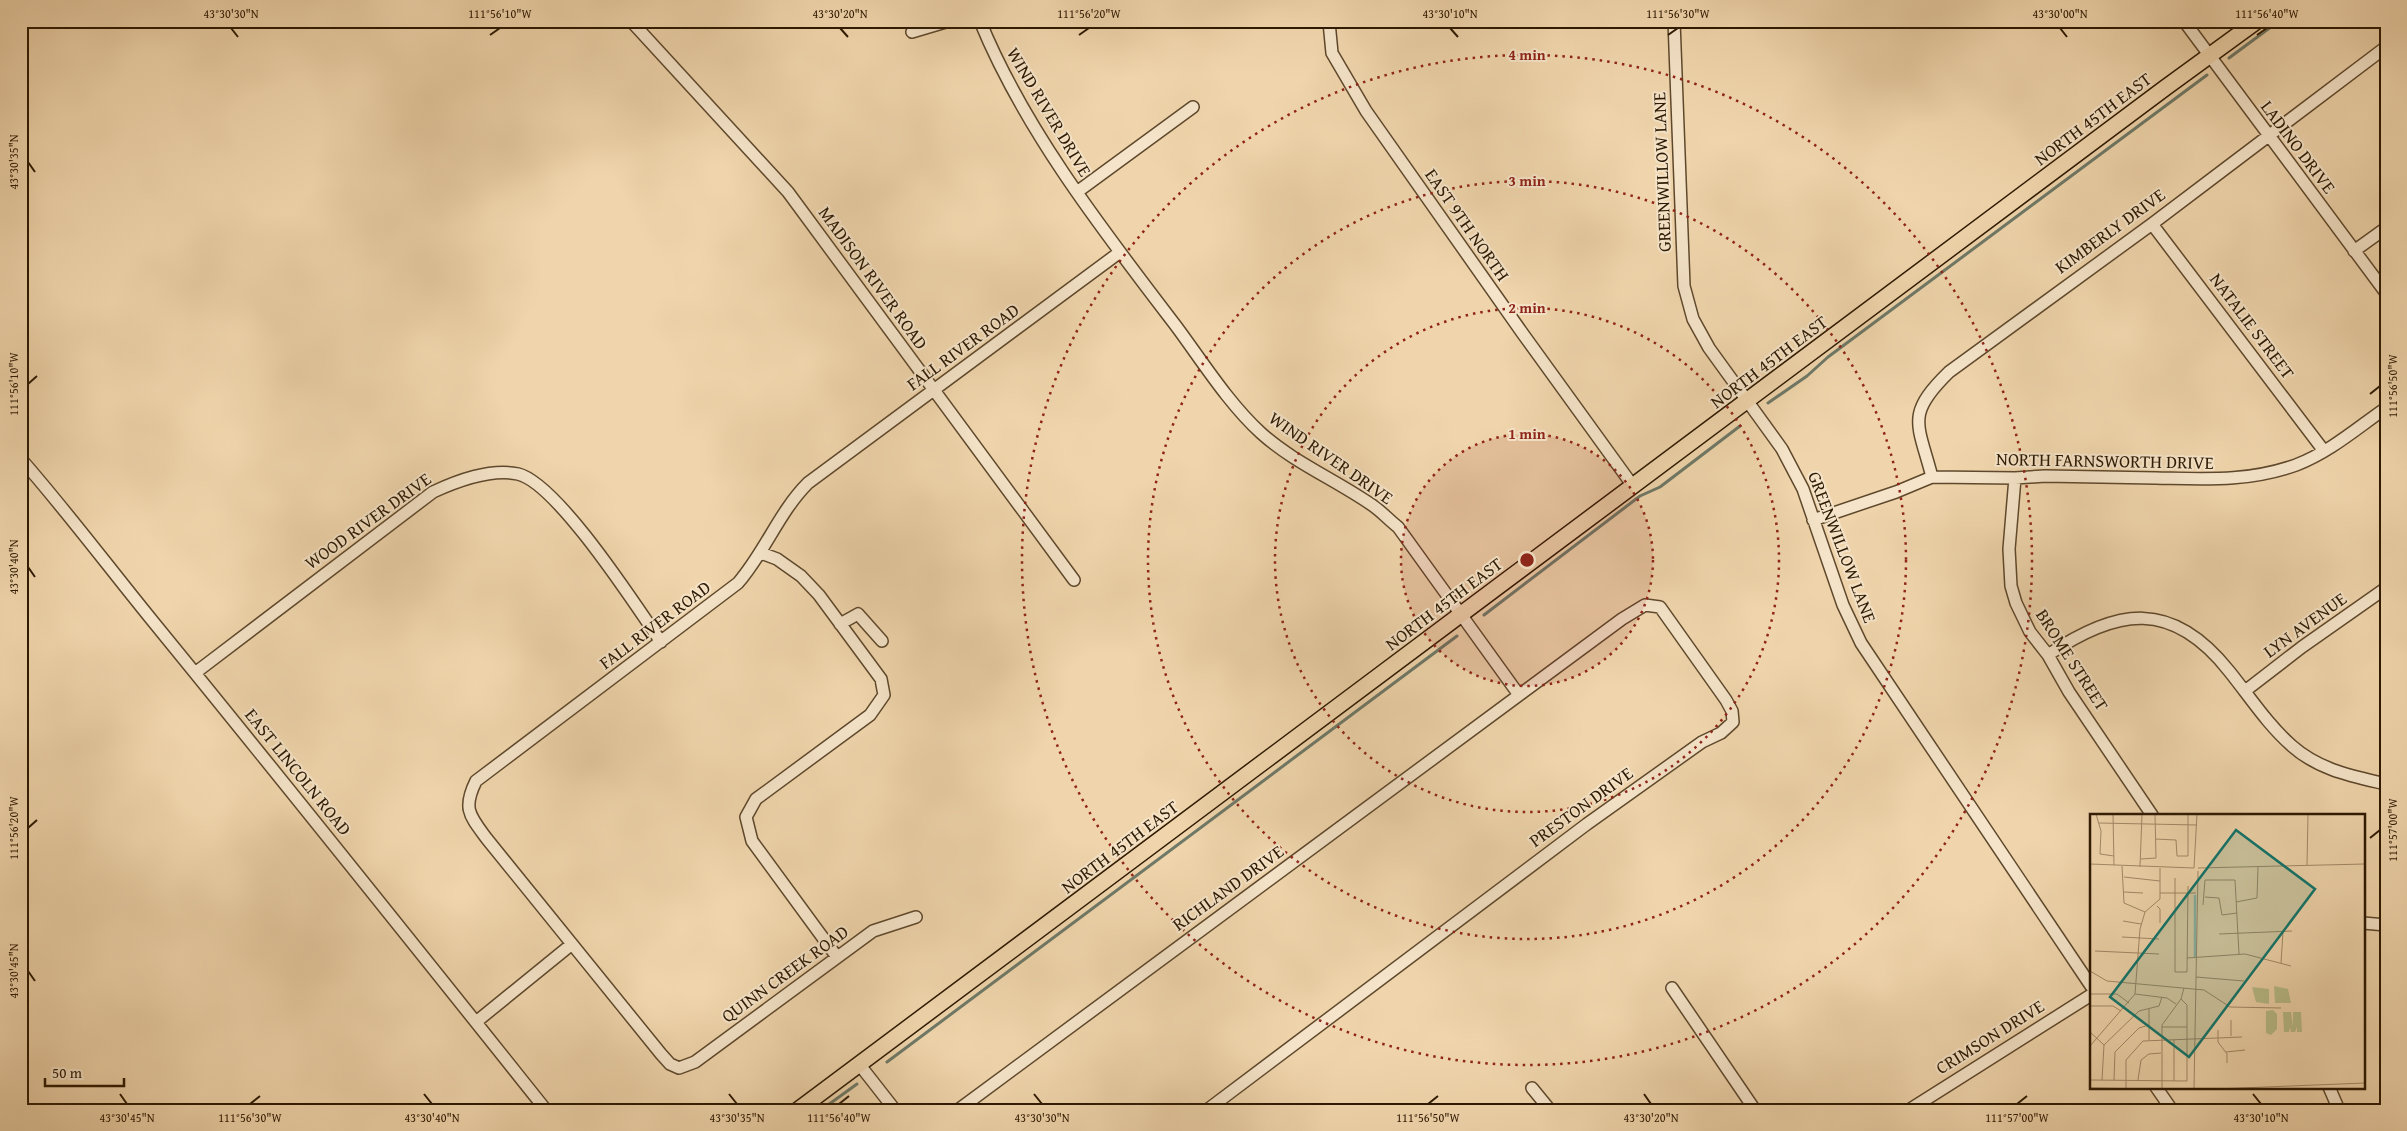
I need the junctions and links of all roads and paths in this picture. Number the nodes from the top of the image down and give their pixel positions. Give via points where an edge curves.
1 (630, 21) edge
2 (949, 21) edge
3 (980, 21) edge
4 (1674, 21) edge
5 (2184, 21) edge
6 (2257, 21) edge
7 (1329, 22) edge
8 (912, 32) dead end
9 (2386, 47) edge
10 (2209, 57) junction
11 (1193, 107) dead end
12 (2267, 136) junction
13 (1077, 192) junction
14 (2152, 224) junction
15 (2386, 228) edge
16 (2354, 251) junction
17 (1120, 252) junction
18 (2386, 293) edge
19 (934, 390) junction
20 (1749, 401) junction
21 (2386, 408) edge
22 (2324, 451) junction
23 (21, 459) edge
24 (1932, 477) junction
25 (2015, 478) junction
26 (1633, 486) junction
27 (1813, 520) junction
28 (761, 553) junction
29 (1074, 580) dead end
30 (2386, 588) edge
31 (1460, 615) junction
32 (840, 624) junction
33 (882, 641) dead end
34 (661, 642) junction
35 (2048, 656) junction
36 (195, 673) junction
37 (2245, 691) junction
38 (1519, 695) junction
39 (2386, 784) edge
40 (2151, 814) edge
41 (916, 917) dead end
42 (2364, 923) edge
43 (2386, 925) edge
44 (572, 944) junction
45 (837, 957) junction
46 (2090, 985) edge
47 (1672, 988) dead end
48 (2090, 996) edge
49 (476, 1022) junction
50 (859, 1064) junction
51 (679, 1068) joint
52 (1532, 1088) dead end
53 (2157, 1088) edge
54 (2328, 1088) edge
55 (546, 1110) edge
56 (798, 1110) edge
57 (895, 1110) edge
58 (958, 1110) edge
59 (1207, 1110) edge
60 (1550, 1110) edge
61 (1755, 1110) edge
62 (1909, 1110) edge
63 (2172, 1110) edge
64 (2339, 1110) edge

1 - 19 street, MADISON RIVER ROAD via 788,192
2 - 8 street
3 - 13 street, WIND RIVER DRIVE via 992,51
4 - 20 street, GREENWILLOW LANE via 1684,286 1693,319 1709,348
5 - 10 street, LADINO DRIVE
6 - 10 main road, NORTH 45TH EAST
7 - 26 street, EAST 9TH NORTH via 1332,53 1366,111
9 - 12 street, KIMBERLY DRIVE
10 - 12 street, LADINO DRIVE
10 - 20 main road, NORTH 45TH EAST
11 - 13 street
12 - 14 street, KIMBERLY DRIVE
12 - 16 street, LADINO DRIVE
13 - 17 street, WIND RIVER DRIVE
14 - 22 street, NATALIE STREET
14 - 24 street, KIMBERLY DRIVE via 1949,372 1928,392 1917,421
15 - 16 street
16 - 18 street, LADINO DRIVE
17 - 19 street, FALL RIVER ROAD
17 - 31 street, WIND RIVER DRIVE via 1258,431 1374,506 1398,527
19 - 28 street, FALL RIVER ROAD via 808,483 788,506
19 - 29 street, MADISON RIVER ROAD
20 - 26 main road, NORTH 45TH EAST
20 - 27 street, GREENWILLOW LANE via 1782,449 1803,489
21 - 22 street, NORTH FARNSWORTH DRIVE
22 - 25 street, NORTH FARNSWORTH DRIVE via 2260,476 2228,480
23 - 36 street, EAST LINCOLN ROAD
24 - 25 street, NORTH FARNSWORTH DRIVE
24 - 27 street, NORTH FARNSWORTH DRIVE
25 - 35 street, BROME STREET via 2009,549 2011,586 2030,632
26 - 31 main road, NORTH 45TH EAST
27 - 46 street, GREENWILLOW LANE via 1842,605 1861,643
28 - 32 street via 801,576 819,594
28 - 34 street, FALL RIVER ROAD via 738,583
30 - 37 street, LYN AVENUE
31 - 38 street, WIND RIVER DRIVE
31 - 50 main road, NORTH 45TH EAST
32 - 33 street via 858,614
32 - 45 street via 881,679 884,695 870,715 756,799 746,817 752,841
34 - 36 street, WOOD RIVER DRIVE via 559,503 518,474 489,474 461,480 433,492
34 - 44 street, FALL RIVER ROAD via 476,781 467,798 471,817
35 - 37 street via 2089,630 2111,622 2151,617 2169,622 2211,651
35 - 40 street, BROME STREET
36 - 49 street, EAST LINCOLN ROAD
37 - 39 street via 2260,714 2292,747 2335,771
38 - 58 street, RICHLAND DRIVE
38 - 59 street, PRESTON DRIVE via 1645,605 1660,607 1726,700 1733,722 1587,824
41 - 45 street, QUINN CREEK ROAD via 872,931
42 - 43 street
44 - 49 street
44 - 51 street, FALL RIVER ROAD via 661,1054
45 - 51 street, QUINN CREEK ROAD via 695,1062
47 - 61 street
48 - 62 street, CRIMSON DRIVE
49 - 55 street, EAST LINCOLN ROAD
50 - 56 main road, NORTH 45TH EAST
50 - 57 street
52 - 60 street
53 - 63 street
54 - 64 street

